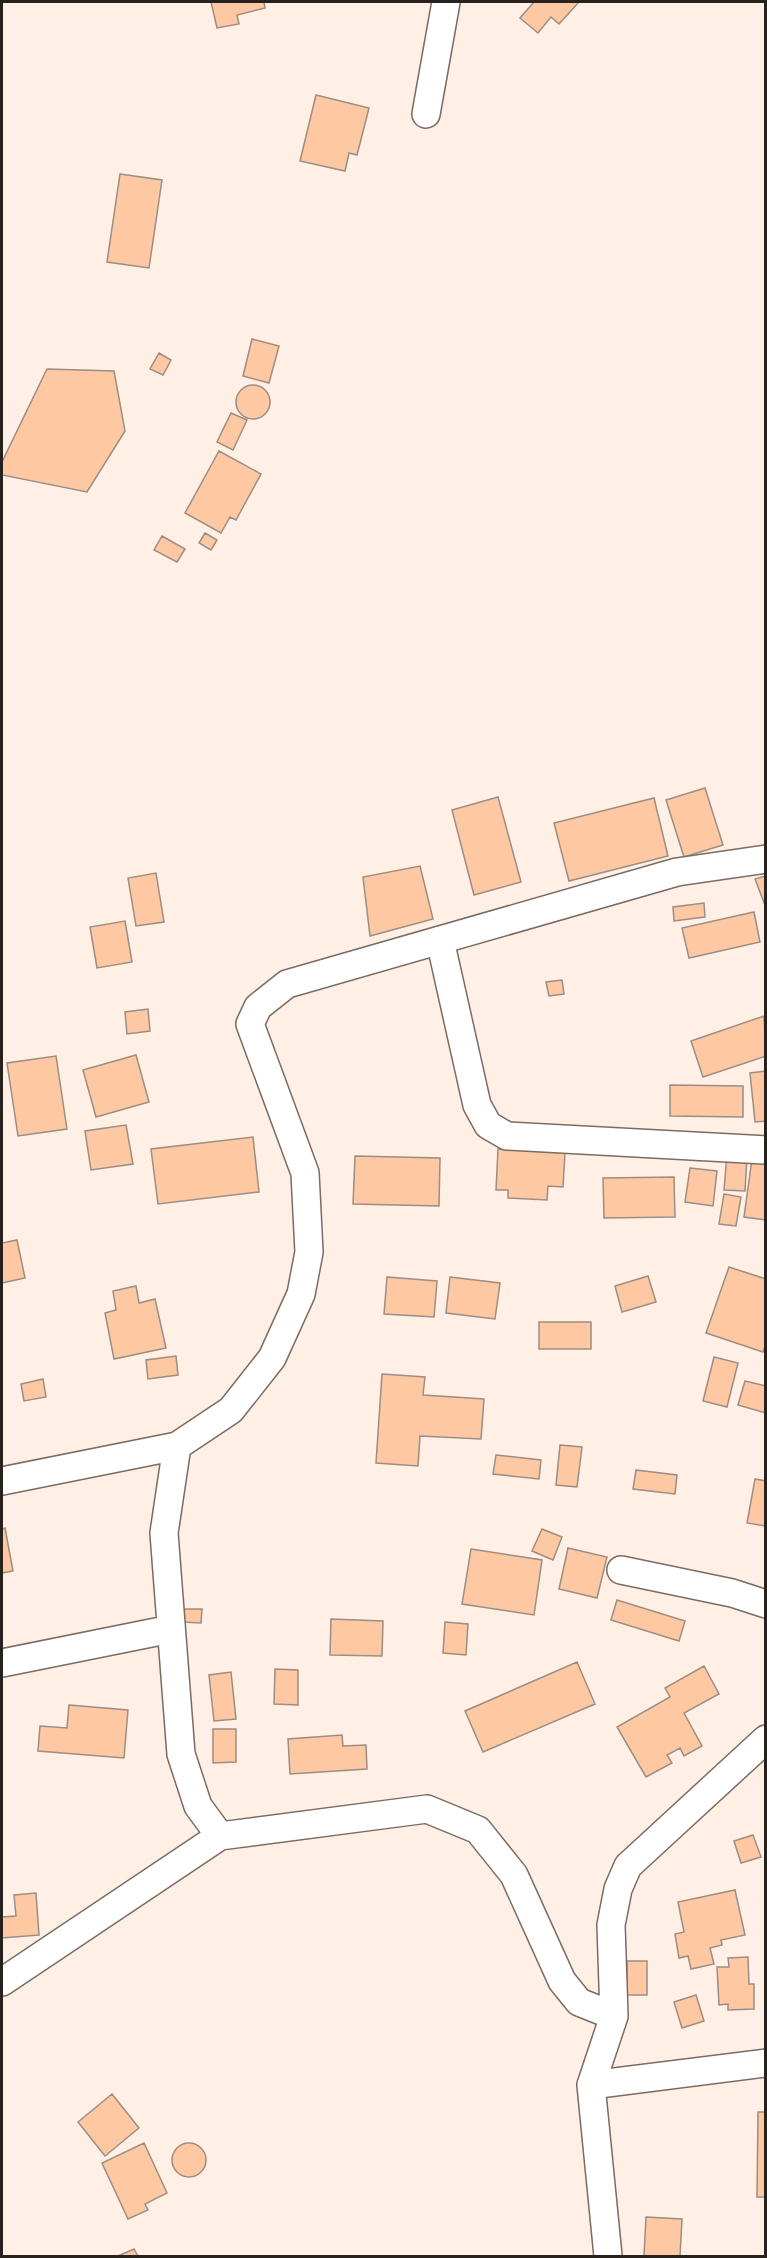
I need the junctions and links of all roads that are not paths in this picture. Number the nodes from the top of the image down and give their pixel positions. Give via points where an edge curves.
1 (446, 2) edge
2 (426, 114) dead end
3 (765, 859) edge
4 (440, 940) junction
5 (765, 1150) edge
6 (177, 1446) junction
7 (2, 1481) edge
8 (621, 1570) dead end
9 (765, 1604) edge
10 (171, 1629) junction
11 (2, 1663) edge
12 (765, 1739) edge
13 (220, 1836) junction
14 (2, 1982) edge
15 (614, 2016) junction
16 (765, 2063) edge
17 (591, 2085) junction
18 (608, 2256) edge

1 - 2 street
3 - 4 street via 677,872
4 - 5 street via 477,1106 488,1125 507,1136
4 - 6 street via 287,984 258,1007 250,1024 305,1173 309,1252 301,1294 272,1358 231,1410
6 - 7 street
6 - 10 street via 164,1533
8 - 9 street via 732,1593
10 - 11 street
10 - 13 street via 181,1755 198,1806
12 - 15 street via 628,1866 618,1889 611,1925
13 - 14 street
13 - 15 street via 427,1809 478,1830 514,1875 562,1981 579,2002
15 - 17 street
16 - 17 street
17 - 18 street

